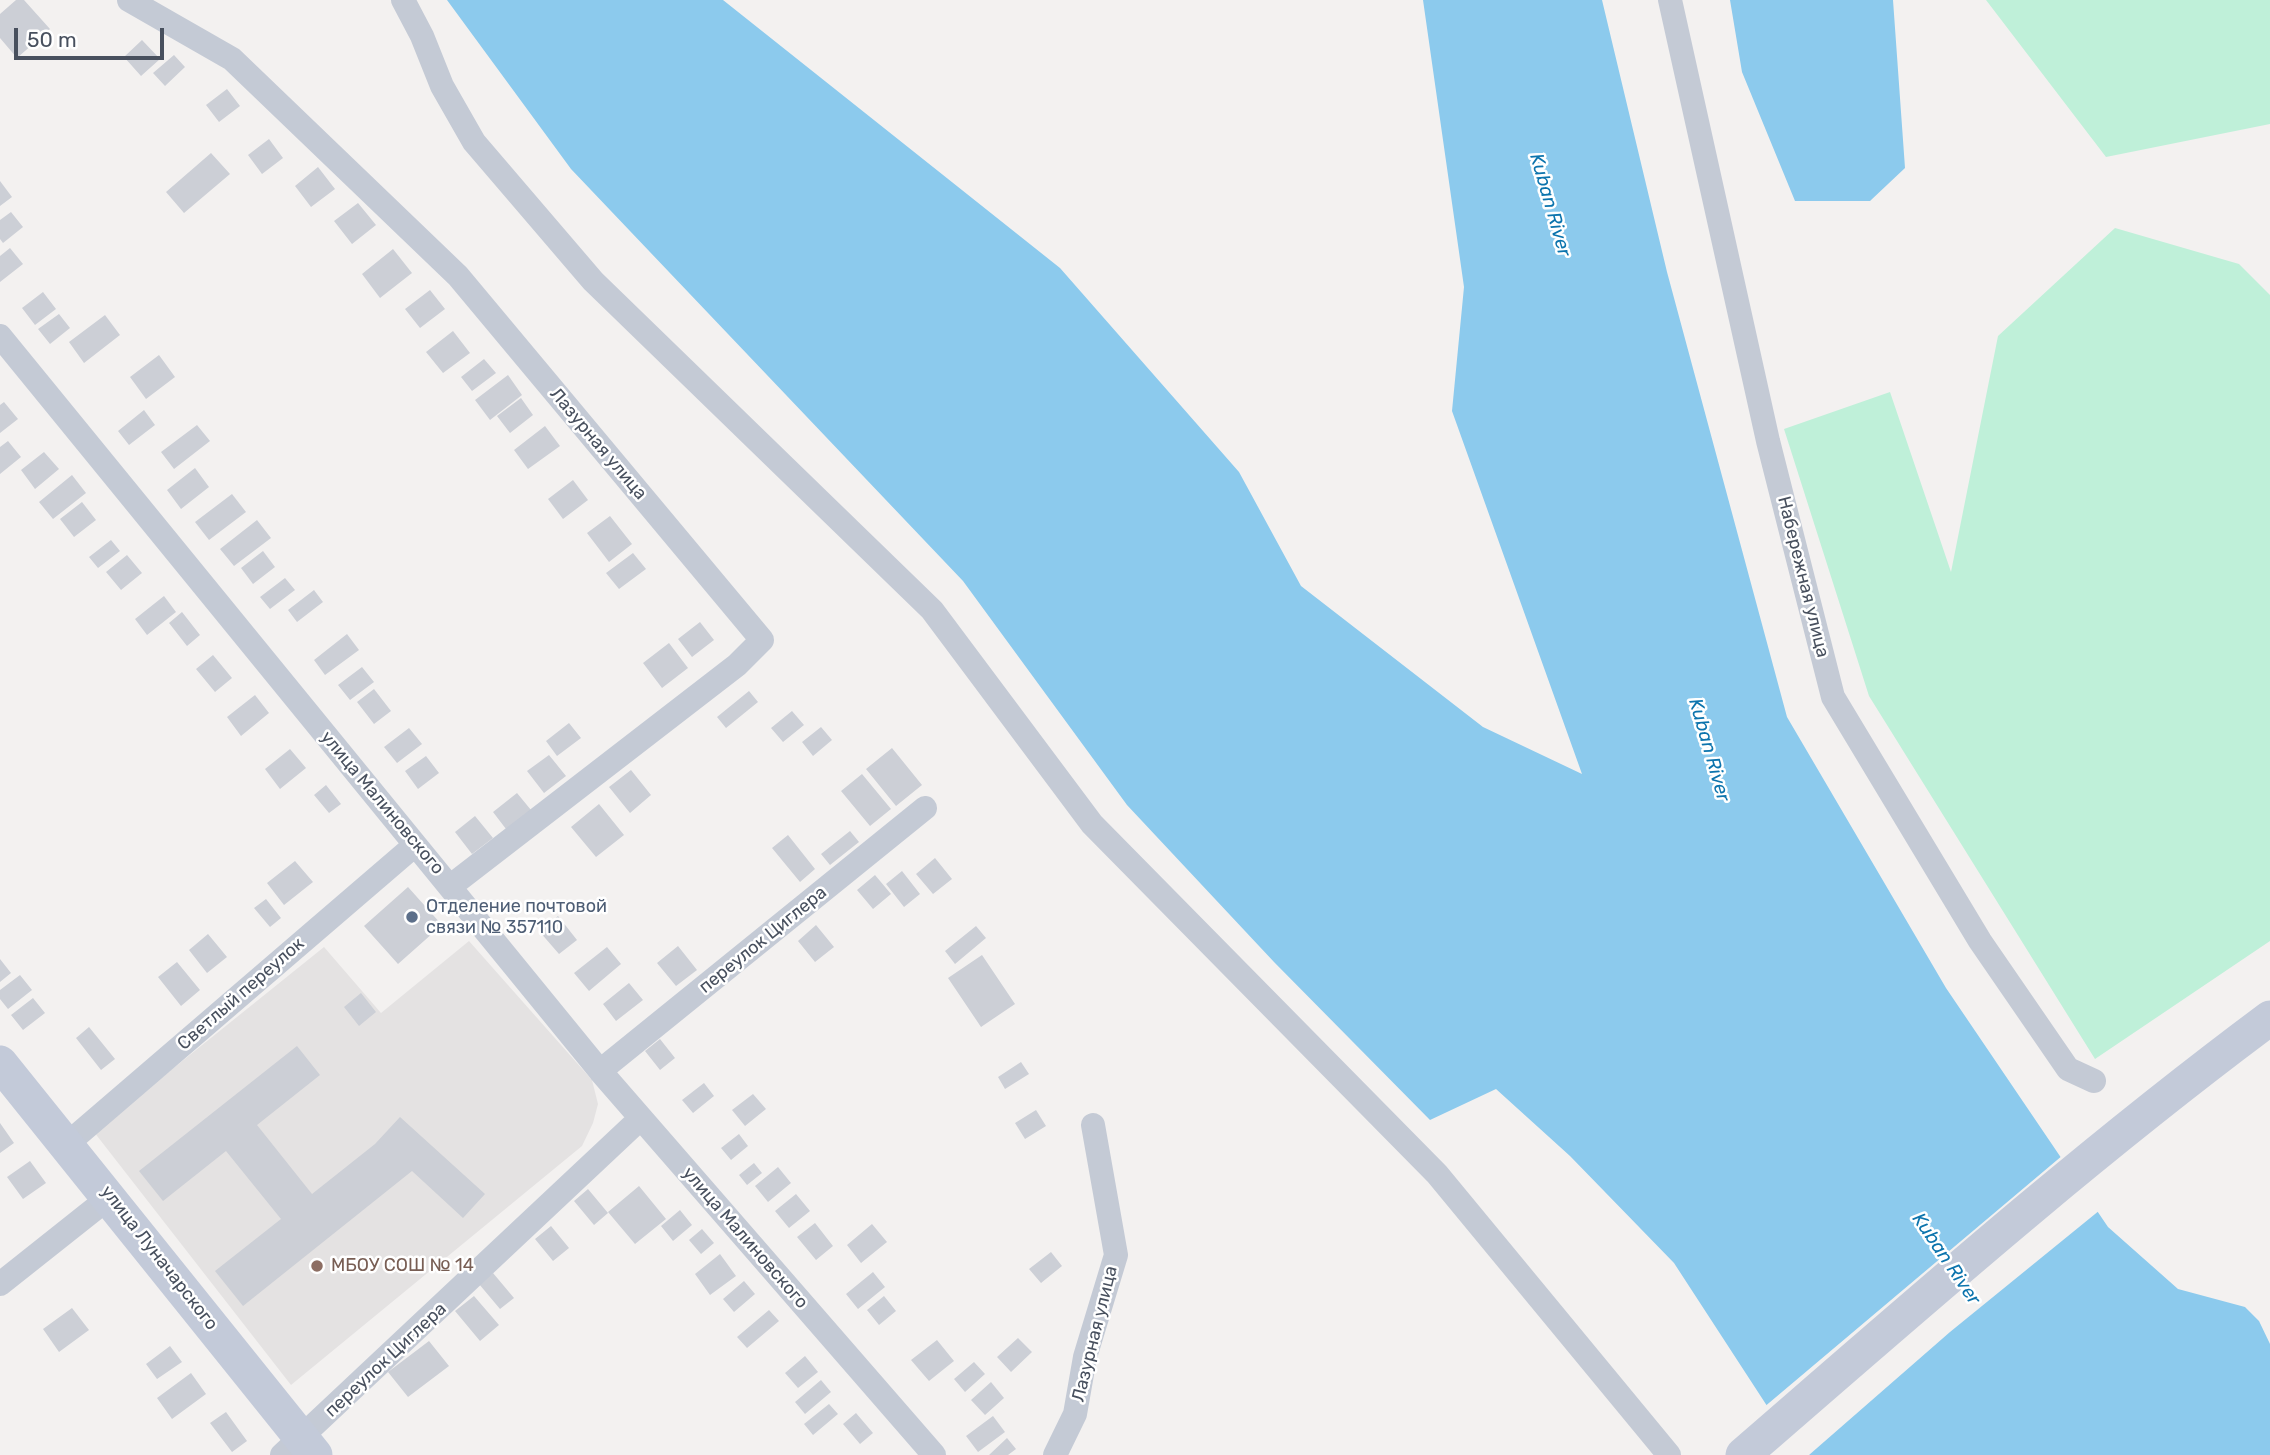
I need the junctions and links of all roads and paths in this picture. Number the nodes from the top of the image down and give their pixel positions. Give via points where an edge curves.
1 (129, 0) edge
2 (403, 0) edge
3 (1670, 0) edge
4 (0, 336) edge
5 (925, 808) dead end
6 (415, 845) junction
7 (452, 885) junction
8 (2270, 1018) edge
9 (2270, 1047) edge
10 (0, 1063) edge
11 (600, 1071) junction
12 (2094, 1081) dead end
13 (641, 1118) junction
14 (1093, 1125) dead end
15 (2137, 1138) junction
16 (67, 1143) junction
17 (111, 1196) junction
18 (0, 1284) edge
19 (300, 1450) edge
20 (934, 1455) edge
21 (1055, 1455) edge
22 (1669, 1455) edge
23 (1743, 1455) edge
24 (1777, 1455) edge

1 - 7 street, Лазурная улица via 232,59 458,276 762,640 737,665
2 - 22 street via 442,86 474,142 593,281 932,610 1092,824 1437,1174
3 - 12 street, Набережная улица via 1768,441 1833,697 1980,941 2068,1069
4 - 6 street, улица Малиновского
5 - 11 street, переулок Циглера
6 - 7 street, улица Малиновского
6 - 16 street, Светлый переулок
7 - 11 street, улица Малиновского
8 - 15 main road
9 - 15 main road
10 - 16 main road, улица Луначарского
11 - 13 street, улица Малиновского
13 - 19 street, переулок Циглера
13 - 20 street, улица Малиновского
14 - 21 street, Лазурная улица via 1115,1255 1085,1357 1075,1414
15 - 23 main road via 1930,1293
15 - 24 main road
16 - 17 main road, улица Луначарского
17 - 18 street
17 - 19 main road, улица Луначарского

